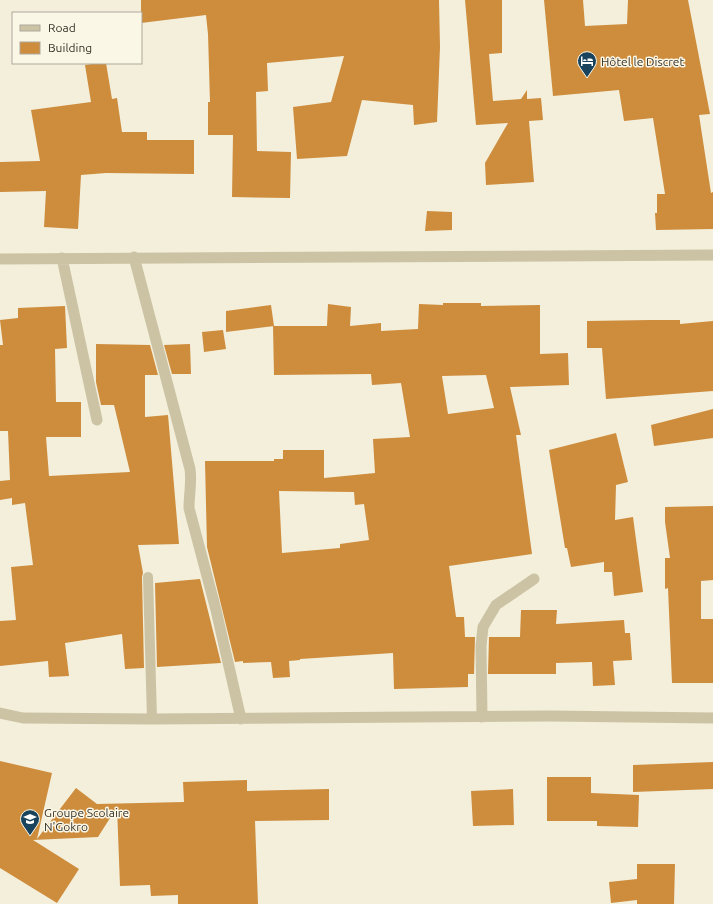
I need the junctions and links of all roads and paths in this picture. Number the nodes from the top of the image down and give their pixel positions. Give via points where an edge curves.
1 (713, 255) edge
2 (134, 257) junction
3 (62, 258) junction
4 (0, 259) edge
5 (97, 420) dead end
6 (148, 577) dead end
7 (534, 580) dead end
8 (0, 712) edge
9 (482, 717) junction
10 (713, 718) edge
11 (152, 719) junction
12 (241, 719) junction

1 - 2 street
2 - 3 street
2 - 12 street via 190,469 192,480 189,508
3 - 4 street
3 - 5 street
6 - 11 lane
7 - 9 street via 496,605 483,627
8 - 11 street via 23,718
9 - 10 street
9 - 12 street
11 - 12 street

